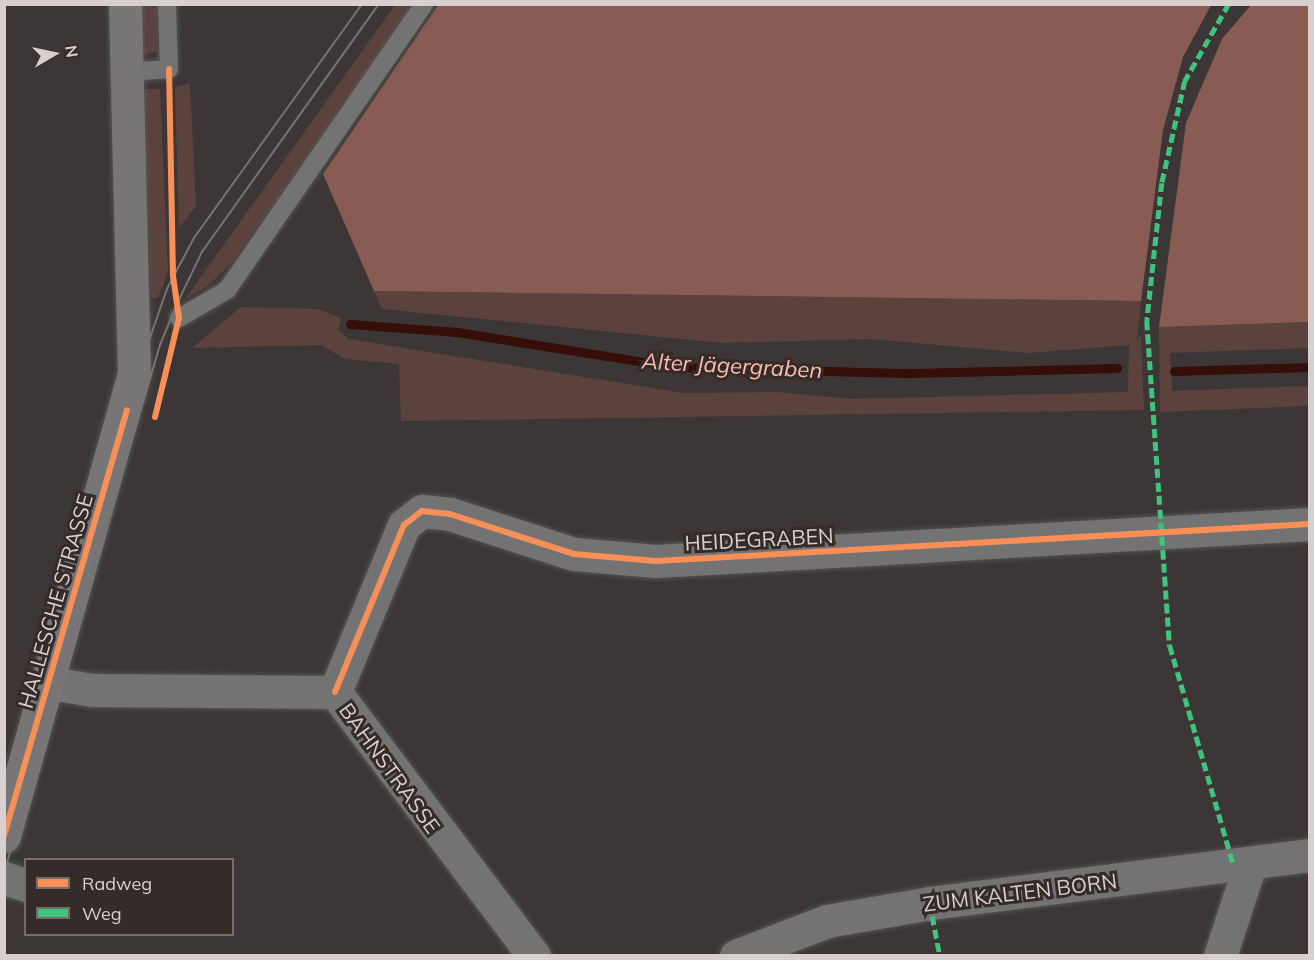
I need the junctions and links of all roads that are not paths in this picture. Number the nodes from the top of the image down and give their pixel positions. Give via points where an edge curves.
1 (125, 4) edge
2 (167, 4) edge
3 (424, 4) edge
4 (128, 72) junction
5 (179, 318) dead end
6 (1310, 524) edge
7 (50, 683) junction
8 (335, 692) junction
9 (4, 836) edge
10 (1310, 855) edge
11 (1250, 864) junction
12 (4, 878) edge
13 (24, 884) edge
14 (534, 956) edge
15 (736, 956) edge
16 (1220, 956) edge

1 - 4 street, HALLESCHE STRASSE
2 - 4 lane via 169,69
3 - 5 lane via 227,290
4 - 7 street, HALLESCHE STRASSE via 134,373
6 - 8 street, HEIDEGRABEN via 656,561 574,554 450,514 422,511 404,525
7 - 8 street, BAHNSTRASSE via 92,690
7 - 9 street, HALLESCHE STRASSE
8 - 14 street, BAHNSTRASSE
10 - 11 street, ZUM KALTEN BORN
11 - 15 street, ZUM KALTEN BORN via 919,905 827,921
11 - 16 street
12 - 13 street

